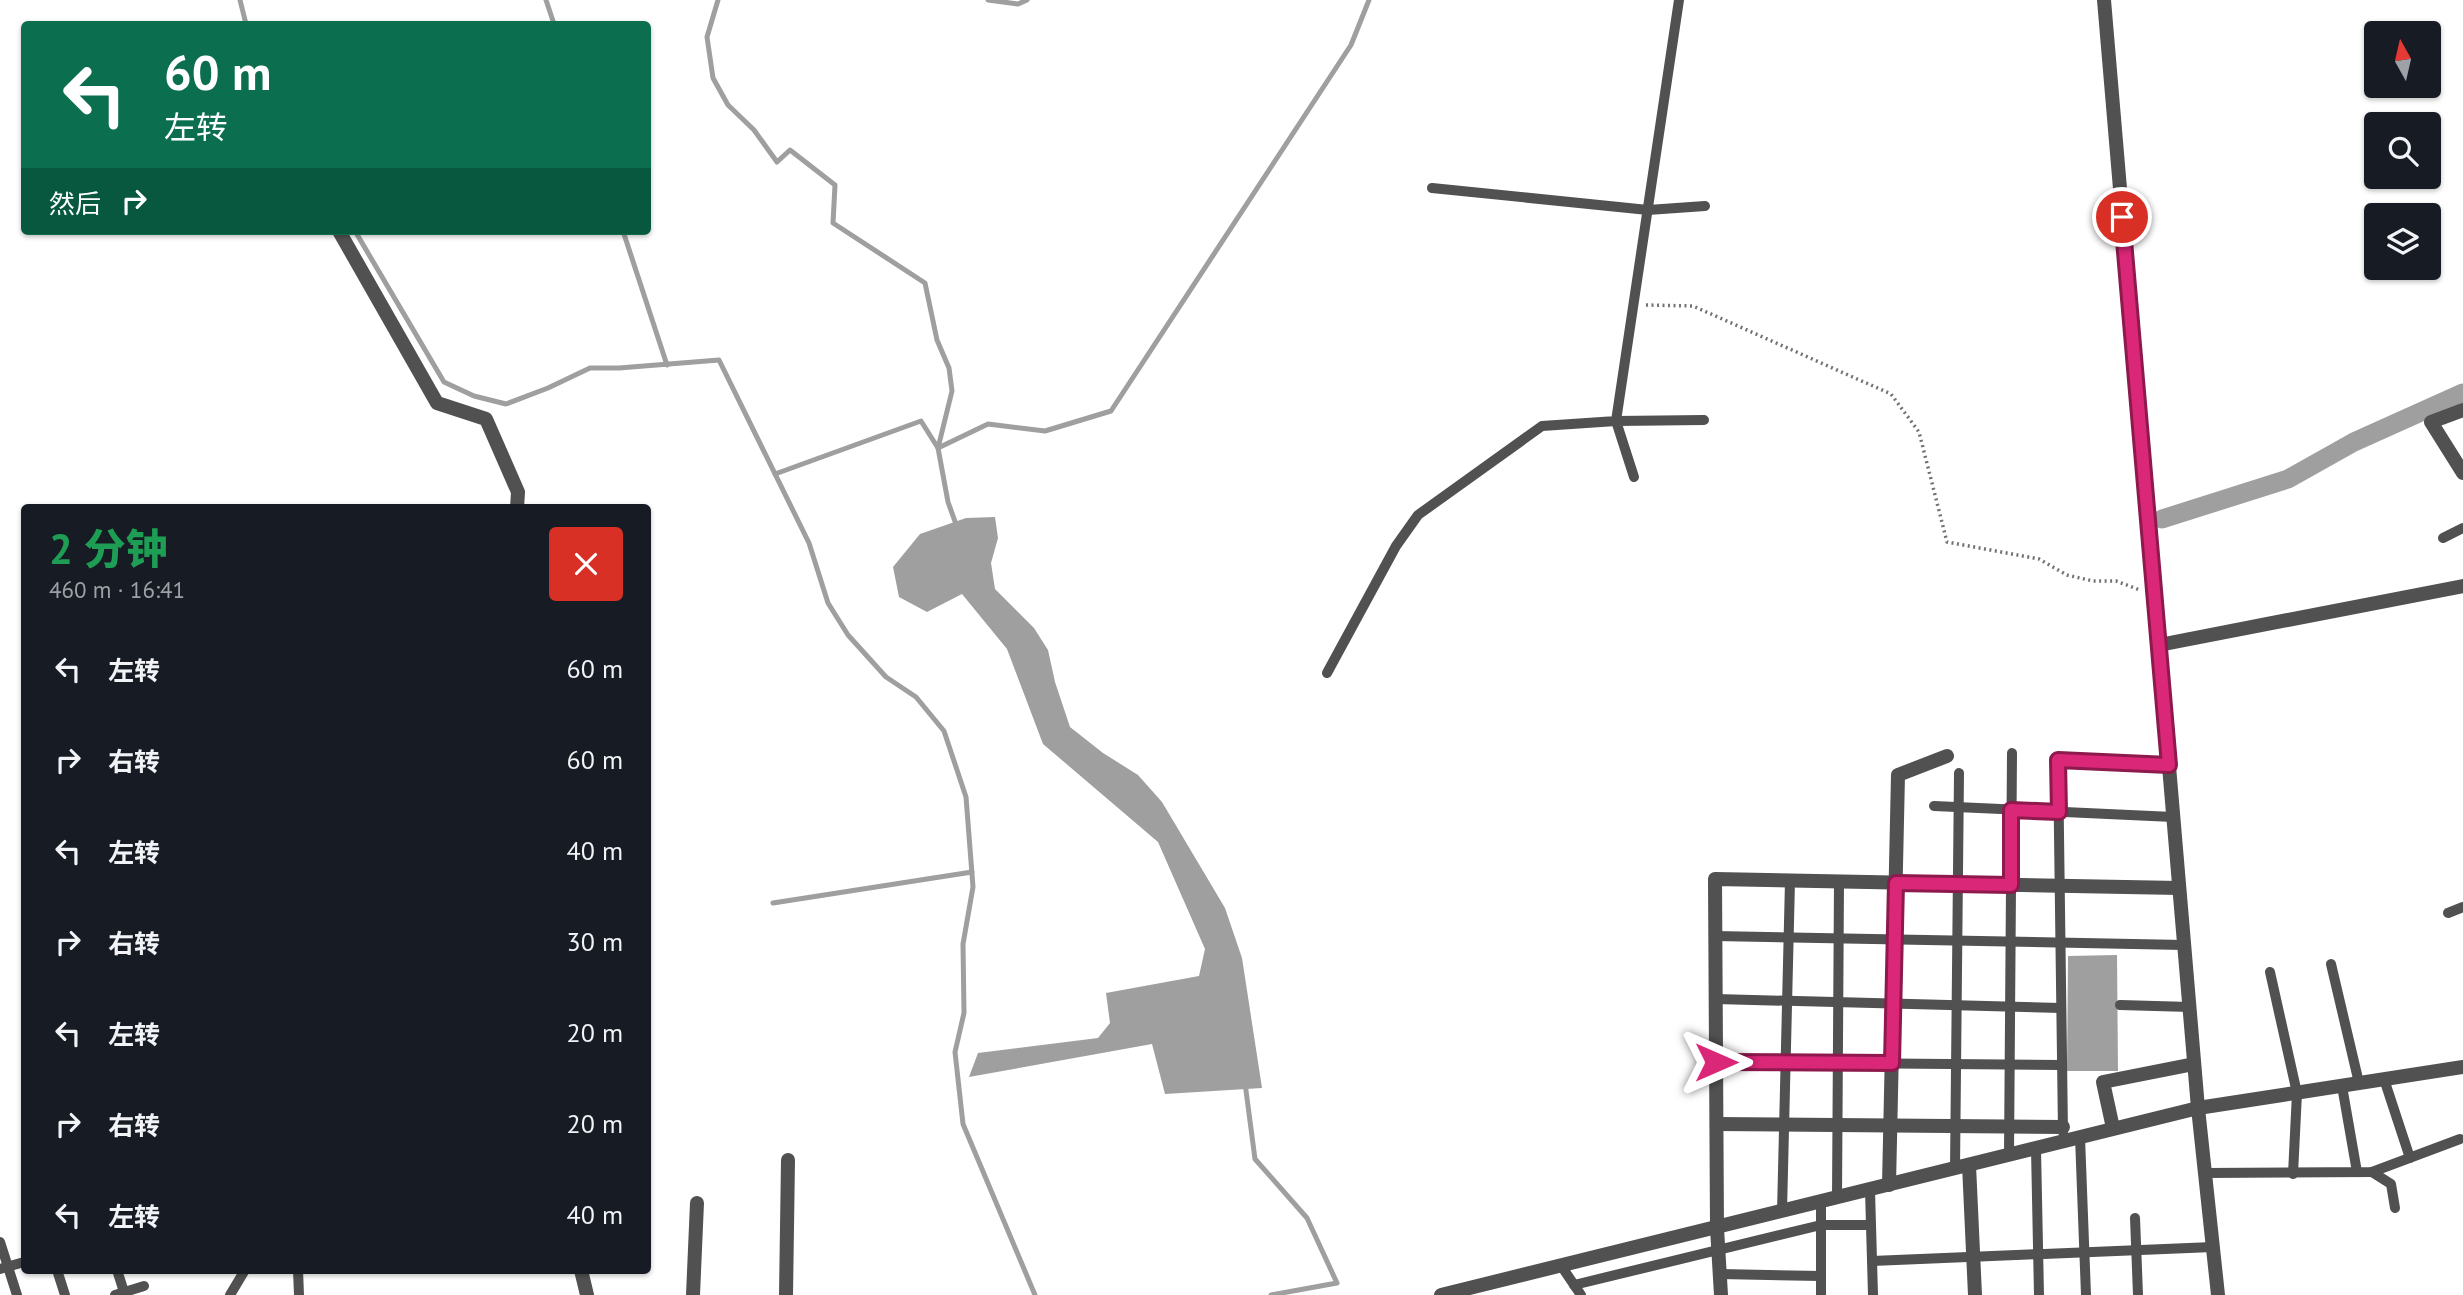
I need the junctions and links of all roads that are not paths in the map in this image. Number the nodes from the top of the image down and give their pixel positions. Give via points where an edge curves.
1 (1679, 0) edge
2 (2104, 0) edge
3 (1432, 188) dead end
4 (1705, 206) dead end
5 (1648, 210) junction
6 (341, 235) edge
7 (2463, 410) edge
8 (1616, 421) junction
9 (1704, 421) dead end
10 (2463, 473) edge
11 (1634, 477) dead end
12 (516, 504) edge
13 (2463, 528) edge
14 (2443, 538) dead end
15 (2463, 586) edge
16 (2159, 645) junction
17 (1328, 673) dead end
18 (2012, 753) dead end
19 (1947, 756) dead end
20 (2058, 760) joint
21 (2169, 765) junction
22 (1959, 773) dead end
23 (1934, 806) dead end
24 (1959, 807) junction
25 (2011, 810) junction
26 (2059, 812) junction
27 (2173, 817) junction
28 (1790, 881) junction
29 (1839, 882) junction
30 (1896, 883) junction
31 (1958, 884) junction
32 (2011, 885) junction
33 (2060, 886) junction
34 (2179, 888) junction
35 (2463, 907) edge
36 (2448, 913) dead end
37 (1715, 936) junction
38 (1789, 937) junction
39 (1838, 938) junction
40 (1895, 939) junction
41 (1958, 941) junction
42 (2011, 942) junction
43 (2061, 942) junction
44 (2184, 945) junction
45 (2331, 964) dead end
46 (2270, 972) dead end
47 (1716, 999) junction
48 (1787, 1002) junction
49 (1838, 1003) junction
50 (1894, 1004) junction
51 (2120, 1005) dead end
52 (1957, 1006) junction
53 (2010, 1007) junction
54 (2190, 1007) junction
55 (2061, 1008) junction
56 (1716, 1062) junction
57 (1785, 1062) junction
58 (1838, 1063) junction
59 (1892, 1063) junction
60 (1956, 1064) junction
61 (2010, 1064) junction
62 (2194, 1064) junction
63 (2062, 1065) junction
64 (2463, 1067) edge
65 (2384, 1079) junction
66 (2359, 1083) junction
67 (2342, 1086) junction
68 (2297, 1093) junction
69 (2198, 1108) junction
70 (1717, 1124) junction
71 (1784, 1124) junction
72 (1837, 1125) junction
73 (1891, 1125) junction
74 (1956, 1126) junction
75 (2009, 1127) junction
76 (2113, 1128) junction
77 (2063, 1134) junction
78 (2080, 1137) junction
79 (2460, 1139) dead end
80 (2036, 1149) junction
81 (2009, 1155) junction
82 (2410, 1158) junction
83 (788, 1160) dead end
84 (1962, 1167) junction
85 (2357, 1172) junction
86 (2372, 1172) junction
87 (2205, 1173) junction
88 (2292, 1174) junction
89 (1889, 1185) junction
90 (1870, 1190) junction
91 (1837, 1198) junction
92 (1821, 1202) junction
93 (697, 1203) dead end
94 (2395, 1208) dead end
95 (1782, 1212) junction
96 (2136, 1218) dead end
97 (1821, 1225) junction
98 (1871, 1225) junction
99 (1717, 1228) junction
100 (0, 1242) edge
101 (2213, 1247) junction
102 (1718, 1249) junction
103 (2137, 1250) junction
104 (2084, 1252) junction
105 (2038, 1254) junction
106 (1974, 1256) junction
107 (1872, 1261) junction
108 (21, 1263) edge
109 (1562, 1267) junction
110 (4, 1268) edge
111 (58, 1274) edge
112 (118, 1274) edge
113 (243, 1274) edge
114 (298, 1274) edge
115 (583, 1274) edge
116 (1720, 1274) junction
117 (1821, 1276) junction
118 (1574, 1285) junction
119 (144, 1286) dead end
120 (121, 1294) edge
121 (17, 1295) edge
122 (65, 1295) edge
123 (230, 1295) edge
124 (299, 1295) edge
125 (587, 1295) edge
126 (693, 1295) edge
127 (786, 1295) edge
128 (1441, 1295) edge
129 (1581, 1295) edge
130 (1721, 1295) edge
131 (1821, 1295) edge
132 (1874, 1295) edge
133 (1975, 1295) edge
134 (2039, 1295) edge
135 (2086, 1295) edge
136 (2138, 1295) edge
137 (2218, 1295) edge

1 - 5 lane
2 - 16 street
3 - 5 lane
4 - 5 lane
5 - 8 lane
6 - 12 street via 437,403 486,419 518,492
7 - 10 street via 2431,422
8 - 9 lane
8 - 11 lane
8 - 17 lane via 1542,426 1418,515 1396,546
13 - 14 lane
15 - 16 street
16 - 21 street
18 - 25 lane
19 - 30 street via 1898,775
20 - 21 street
20 - 26 lane
21 - 27 street
22 - 24 lane
23 - 24 lane
24 - 25 lane
24 - 31 lane
25 - 26 lane
25 - 32 lane
26 - 27 lane
26 - 33 lane
27 - 34 street
28 - 29 street
28 - 37 street via 1715,880
28 - 38 lane
29 - 30 street
29 - 39 lane
30 - 31 street
30 - 40 street
31 - 32 street
31 - 41 lane
32 - 33 street
32 - 42 lane
33 - 34 street
33 - 43 lane
34 - 44 street
35 - 36 lane
37 - 38 lane
37 - 47 street
38 - 39 lane
38 - 48 lane
39 - 40 lane
39 - 49 lane
40 - 41 lane
40 - 50 street
41 - 42 lane
41 - 52 lane
42 - 43 lane
42 - 53 lane
43 - 44 lane
43 - 55 lane
44 - 54 street
45 - 66 lane
46 - 68 lane
47 - 48 lane
47 - 56 street
48 - 49 lane
48 - 57 lane
49 - 50 lane
49 - 58 lane
50 - 52 lane
50 - 59 street
51 - 54 lane
52 - 53 lane
52 - 60 lane
53 - 55 lane
53 - 61 lane
54 - 62 street
55 - 63 lane
56 - 57 lane
56 - 70 street
57 - 58 lane
57 - 71 lane
58 - 59 lane
58 - 72 lane
59 - 60 lane
59 - 73 street
60 - 61 lane
60 - 74 lane
61 - 63 lane
61 - 75 lane
62 - 69 street
62 - 76 street via 2104,1082
63 - 77 lane
64 - 65 street
65 - 66 street
65 - 82 lane
66 - 67 street
67 - 68 street
67 - 85 lane
68 - 69 street
68 - 88 lane
69 - 76 street
69 - 87 street
70 - 71 street
70 - 99 street
71 - 72 street
71 - 95 lane
72 - 73 street
72 - 91 lane
73 - 74 street
73 - 89 street
74 - 75 street
74 - 84 lane
75 - 77 street
75 - 81 lane
76 - 78 street
77 - 78 street
77 - 80 street
78 - 104 lane
79 - 82 lane
80 - 81 street
80 - 105 lane
81 - 84 street
82 - 86 lane
83 - 127 street
84 - 89 street
84 - 106 street
85 - 86 lane
85 - 88 lane
86 - 94 lane via 2391,1184
87 - 88 lane
87 - 101 street
89 - 90 street
90 - 91 street
90 - 98 lane
91 - 92 street
92 - 95 street
92 - 97 lane
93 - 126 street
95 - 99 street
96 - 103 lane
97 - 98 lane
97 - 102 lane
97 - 117 lane
98 - 107 lane
99 - 102 street
99 - 109 street
100 - 110 lane
101 - 103 lane
101 - 137 street
102 - 116 street
102 - 118 lane
103 - 104 lane
103 - 136 lane
104 - 105 lane
104 - 135 lane
105 - 106 lane
105 - 134 lane
106 - 107 lane
106 - 133 street
107 - 132 lane
108 - 110 lane
109 - 118 lane
109 - 128 street
110 - 121 lane
111 - 122 lane
112 - 120 lane
113 - 123 lane
114 - 124 lane
115 - 125 street
116 - 117 lane
116 - 130 street
117 - 131 lane
118 - 129 lane
119 - 120 lane

